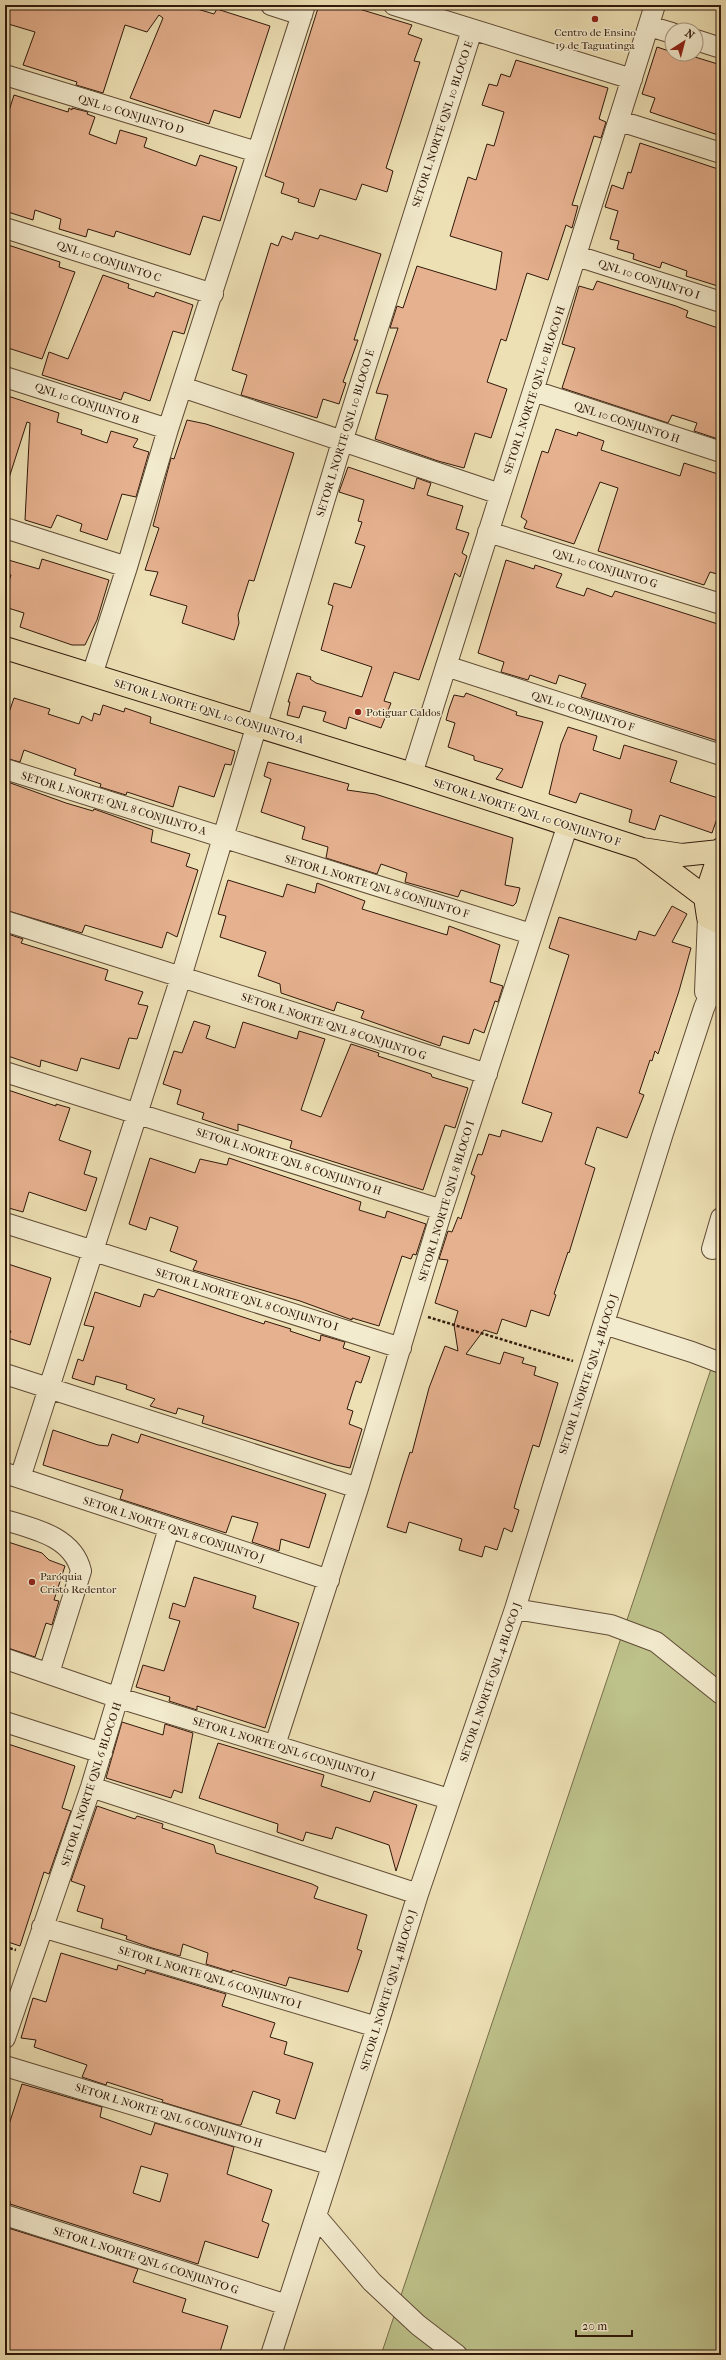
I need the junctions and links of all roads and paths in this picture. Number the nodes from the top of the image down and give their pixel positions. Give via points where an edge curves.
1 (271, 5) edge
2 (394, 5) edge
3 (656, 5) edge
4 (303, 10) edge
5 (649, 26) junction
6 (472, 30) junction
7 (664, 31) edge
8 (704, 43) edge
9 (721, 48) edge
10 (5, 75) edge
11 (632, 79) junction
12 (620, 121) junction
13 (258, 152) junction
14 (721, 153) edge
15 (5, 228) edge
16 (577, 256) junction
17 (213, 294) junction
18 (721, 302) edge
19 (5, 377) edge
20 (182, 387) junction
21 (534, 392) junction
22 (168, 429) junction
23 (342, 442) junction
24 (721, 452) edge
25 (500, 494) junction
26 (5, 528) edge
27 (488, 532) junction
28 (127, 567) junction
29 (721, 604) edge
30 (5, 648) edge
31 (446, 666) junction
32 (92, 675) junction
33 (256, 726) junction
34 (721, 755) edge
35 (5, 769) edge
36 (412, 774) junction
37 (568, 824) junction
38 (222, 837) junction
39 (642, 849) junction
40 (720, 850) edge
41 (711, 913) edge
42 (5, 921) edge
43 (532, 934) junction
44 (721, 968) edge
45 (181, 977) junction
46 (712, 1011) edge
47 (5, 1072) edge
48 (487, 1074) junction
49 (136, 1112) junction
50 (442, 1210) junction
51 (721, 1218) edge
52 (5, 1223) edge
53 (712, 1249) dead end
54 (92, 1250) junction
55 (412, 1312) junction
56 (604, 1324) junction
57 (401, 1348) junction
58 (721, 1363) edge
59 (589, 1366) junction
60 (5, 1374) edge
61 (49, 1388) junction
62 (13, 1476) edge
63 (358, 1488) junction
64 (5, 1520) edge
65 (169, 1528) junction
66 (329, 1580) junction
67 (515, 1609) junction
68 (6, 1659) dead end
69 (49, 1674) junction
70 (721, 1694) edge
71 (119, 1698) junction
72 (5, 1722) edge
73 (275, 1745) junction
74 (102, 1753) junction
75 (91, 1787) junction
76 (449, 1800) junction
77 (418, 1894) junction
78 (42, 1927) junction
79 (377, 2027) junction
80 (5, 2038) edge
81 (5, 2066) edge
82 (332, 2165) junction
83 (5, 2215) edge
84 (316, 2216) junction
85 (287, 2305) junction
86 (271, 2355) edge
87 (457, 2355) edge

1 - 4 street
2 - 6 street
3 - 5 street, SETOR L NORTE QNL 10 BLOCO H
4 - 13 street
5 - 7 street
5 - 11 street, SETOR L NORTE QNL 10 BLOCO H
6 - 11 street
6 - 23 street, SETOR L NORTE QNL 10 BLOCO E
8 - 9 street
10 - 13 street, QNL 10 CONJUNTO D
11 - 12 street, SETOR L NORTE QNL 10 BLOCO H
12 - 14 street
12 - 16 street, SETOR L NORTE QNL 10 BLOCO H
13 - 17 street
15 - 17 street, QNL 10 CONJUNTO C
16 - 18 street, QNL 10 CONJUNTO I
16 - 21 street, SETOR L NORTE QNL 10 BLOCO H
17 - 20 street
19 - 22 street, QNL 10 CONJUNTO B
20 - 22 street
20 - 23 street
21 - 24 street, QNL 10 CONJUNTO H
21 - 25 street, SETOR L NORTE QNL 10 BLOCO H
22 - 28 street
23 - 25 street
23 - 33 street, SETOR L NORTE QNL 10 BLOCO E
25 - 27 street, SETOR L NORTE QNL 10 BLOCO H
26 - 28 street
27 - 29 street, QNL 10 CONJUNTO G
27 - 31 street, SETOR L NORTE QNL 10 BLOCO H
28 - 32 street
30 - 32 main road, SETOR L NORTE QNL 10 CONJUNTO A
31 - 34 street, QNL 10 CONJUNTO F
31 - 36 street, SETOR L NORTE QNL 10 BLOCO H
32 - 33 main road, SETOR L NORTE QNL 10 CONJUNTO A
33 - 36 main road, SETOR L NORTE QNL 10 CONJUNTO A
33 - 38 street, SETOR L NORTE QNL 10 BLOCO E
35 - 38 street, SETOR L NORTE QNL 8 CONJUNTO A
36 - 37 main road, SETOR L NORTE QNL 10 CONJUNTO F
37 - 39 main road, SETOR L NORTE QNL 10 CONJUNTO F
37 - 43 street, SETOR L NORTE QNL 8 BLOCO I
38 - 43 street, SETOR L NORTE QNL 8 CONJUNTO F
38 - 45 street, SETOR L NORTE QNL 10 BLOCO E
39 - 40 main road via 682,856
39 - 41 main road
40 - 41 main road
41 - 46 street
42 - 45 street, SETOR L NORTE QNL 8 CONJUNTO G
43 - 48 street, SETOR L NORTE QNL 8 BLOCO I
44 - 46 street
45 - 48 street, SETOR L NORTE QNL 8 CONJUNTO G
45 - 49 street, SETOR L NORTE QNL 10 BLOCO E
46 - 56 street, SETOR L NORTE QNL 4 BLOCO J
47 - 49 street, SETOR L NORTE QNL 8 CONJUNTO H
48 - 50 street, SETOR L NORTE QNL 8 BLOCO I
49 - 50 street, SETOR L NORTE QNL 8 CONJUNTO H
49 - 54 street, SETOR L NORTE QNL 10 BLOCO E
50 - 55 street, SETOR L NORTE QNL 8 BLOCO I
51 - 53 street
52 - 54 street, SETOR L NORTE QNL 8 CONJUNTO I
54 - 57 street, SETOR L NORTE QNL 8 CONJUNTO I
54 - 61 street, SETOR L NORTE QNL 10 BLOCO E
55 - 57 street, SETOR L NORTE QNL 8 BLOCO I
55 - 59 path
56 - 58 street
56 - 59 street, SETOR L NORTE QNL 4 BLOCO J
57 - 63 street, SETOR L NORTE QNL 8 BLOCO I
59 - 67 street, SETOR L NORTE QNL 4 BLOCO J
60 - 61 street
61 - 62 street, SETOR L NORTE QNL 10 BLOCO E
61 - 63 street
62 - 65 street, SETOR L NORTE QNL 8 CONJUNTO J
63 - 66 street, SETOR L NORTE QNL 8 BLOCO I
64 - 69 street via 58,1539 71,1549 78,1559 81,1571
65 - 66 street, SETOR L NORTE QNL 8 CONJUNTO J
65 - 71 street, SETOR L NORTE QNL 6 BLOCO H
66 - 73 street, SETOR L NORTE QNL 8 BLOCO I
67 - 70 street via 611,1625 656,1642
67 - 76 street, SETOR L NORTE QNL 4 BLOCO J
68 - 69 street, SETOR L NORTE QNL 6 CONJUNTO J
69 - 71 street, SETOR L NORTE QNL 6 CONJUNTO J
71 - 73 street, SETOR L NORTE QNL 6 CONJUNTO J
71 - 74 street, SETOR L NORTE QNL 6 BLOCO H
72 - 74 street
73 - 76 street, SETOR L NORTE QNL 6 CONJUNTO J
74 - 75 street, SETOR L NORTE QNL 6 BLOCO H
75 - 77 street
75 - 78 street, SETOR L NORTE QNL 6 BLOCO H
76 - 77 street, SETOR L NORTE QNL 4 BLOCO J
77 - 79 street, SETOR L NORTE QNL 4 BLOCO J
78 - 79 street, SETOR L NORTE QNL 6 CONJUNTO I
78 - 80 street, SETOR L NORTE QNL 6 BLOCO H
79 - 82 street, SETOR L NORTE QNL 4 BLOCO J
81 - 82 street, SETOR L NORTE QNL 6 CONJUNTO H
82 - 84 street, SETOR L NORTE QNL 4 BLOCO J
83 - 85 street, SETOR L NORTE QNL 6 CONJUNTO G
84 - 85 street, SETOR L NORTE QNL 4 BLOCO J
84 - 87 street via 372,2282 418,2325
85 - 86 street, SETOR L NORTE QNL 4 BLOCO J

